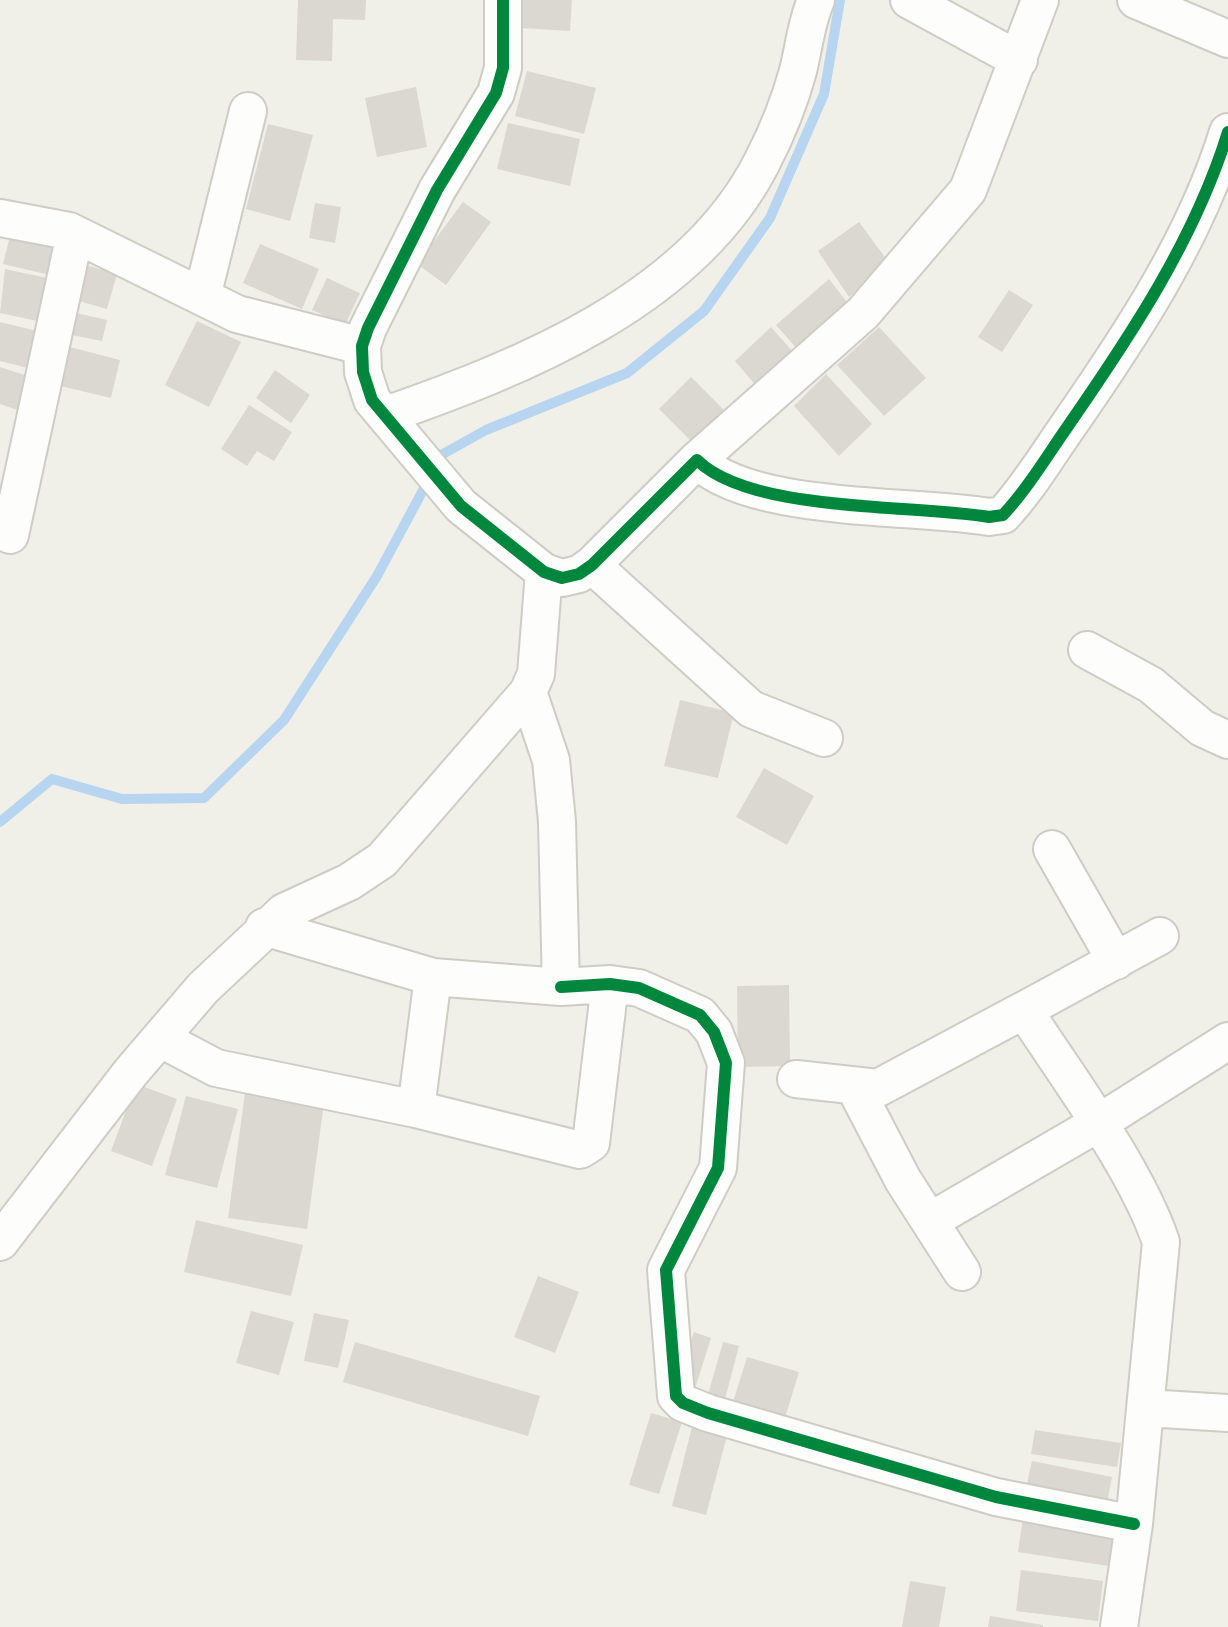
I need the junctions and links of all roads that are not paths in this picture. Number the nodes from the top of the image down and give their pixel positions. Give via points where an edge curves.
1 (503, 0) edge
2 (816, 0) edge
3 (909, 0) edge
4 (1040, 0) edge
5 (1136, 0) edge
6 (1228, 39) edge
7 (1019, 60) junction
8 (248, 111) dead end
9 (1228, 132) edge
10 (0, 218) edge
11 (75, 234) junction
12 (202, 297) junction
13 (362, 346) junction
14 (397, 427) junction
15 (697, 460) junction
16 (10, 535) dead end
17 (592, 565) junction
18 (544, 572) junction
19 (1087, 650) dead end
20 (528, 692) junction
21 (824, 738) dead end
22 (1228, 740) edge
23 (1052, 849) dead end
24 (264, 927) junction
25 (1160, 936) dead end
26 (1116, 961) junction
27 (433, 977) junction
28 (610, 984) junction
29 (561, 987) junction
30 (1024, 1010) junction
31 (161, 1039) junction
32 (1228, 1041) edge
33 (796, 1079) dead end
34 (854, 1086) junction
35 (416, 1109) junction
36 (1097, 1124) junction
37 (930, 1221) junction
38 (0, 1242) edge
39 (962, 1272) dead end
40 (1146, 1408) junction
41 (1228, 1413) edge
42 (1134, 1524) junction
43 (1119, 1627) edge

1 - 13 street via 503,68 496,93 437,190
2 - 14 street via 797,74 763,162 702,243 656,287 552,348 453,392
3 - 7 street
4 - 7 street
5 - 6 street
7 - 15 street via 968,190 863,313
8 - 12 street
9 - 15 street via 1191,225 1157,288 1098,383 1003,515 802,500 756,491 711,473
10 - 11 street
11 - 12 street
11 - 16 street
12 - 13 street via 237,314
13 - 14 street via 366,387
14 - 18 street via 461,506
15 - 17 street
17 - 18 street via 562,578
17 - 21 street via 741,702
18 - 20 street via 536,674
19 - 22 street via 1151,685 1202,728
20 - 24 street via 382,860
20 - 29 street via 551,760
23 - 26 street
24 - 27 street
24 - 31 street
25 - 26 street
26 - 30 street
27 - 29 street
27 - 35 street
28 - 29 street
28 - 35 street via 587,1147 580,1150
28 - 42 street via 639,988 700,1015 714,1032 726,1063 718,1168 666,1270 679,1400 996,1497
30 - 34 street via 895,1081 878,1088
30 - 36 street
31 - 35 street via 216,1068
31 - 38 street
32 - 36 street
33 - 34 street
34 - 37 street
36 - 37 street
36 - 40 street via 1161,1242
37 - 39 street
40 - 41 street
40 - 42 street
42 - 43 street

